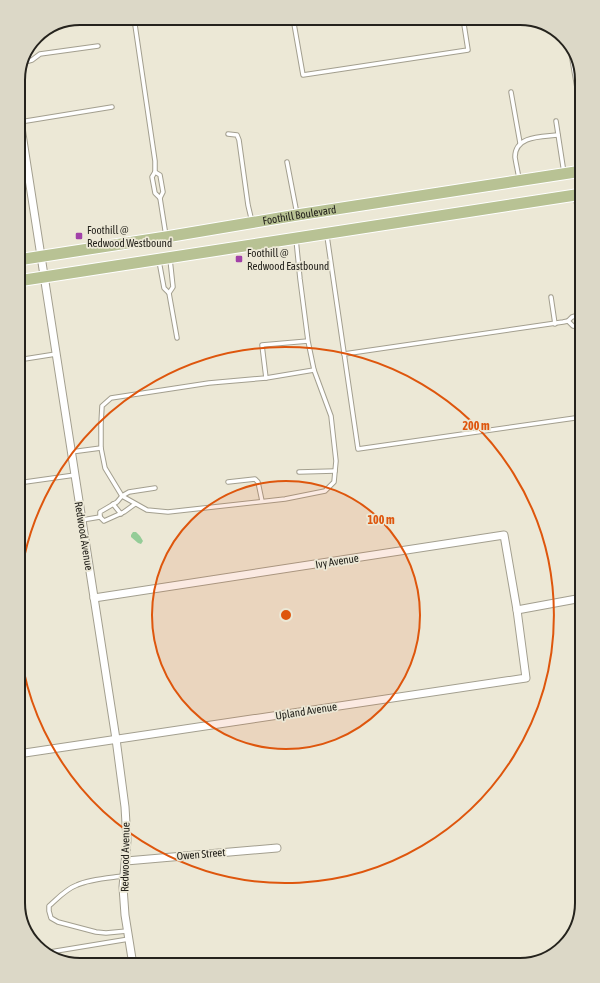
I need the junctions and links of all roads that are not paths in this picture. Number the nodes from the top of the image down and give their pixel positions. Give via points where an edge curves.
1 (135, 25) edge
2 (294, 25) edge
3 (464, 25) edge
4 (98, 46) dead end
5 (29, 61) edge
6 (511, 92) dead end
7 (112, 107) dead end
8 (25, 121) edge
9 (556, 121) dead end
10 (228, 134) dead end
11 (558, 135) junction
12 (520, 143) junction
13 (25, 153) edge
14 (287, 162) dead end
15 (155, 172) junction
16 (575, 172) edge
17 (565, 174) junction
18 (520, 181) junction
19 (575, 195) edge
20 (160, 198) junction
21 (297, 215) junction
22 (252, 223) junction
23 (326, 233) junction
24 (166, 237) junction
25 (296, 238) junction
26 (42, 257) junction
27 (170, 258) junction
28 (25, 259) edge
29 (159, 259) junction
30 (44, 277) junction
31 (25, 280) edge
32 (170, 293) junction
33 (551, 297) dead end
34 (575, 316) edge
35 (568, 322) junction
36 (555, 324) junction
37 (575, 326) edge
38 (177, 338) dead end
39 (308, 341) junction
40 (56, 354) junction
41 (344, 354) junction
42 (25, 359) edge
43 (314, 370) junction
44 (266, 378) junction
45 (575, 418) edge
46 (101, 448) junction
47 (71, 452) junction
48 (335, 471) junction
49 (299, 472) dead end
50 (75, 475) junction
51 (25, 482) edge
52 (228, 482) dead end
53 (155, 488) dead end
54 (122, 496) junction
55 (262, 501) junction
56 (113, 504) junction
57 (135, 504) junction
58 (121, 514) junction
59 (100, 517) junction
60 (82, 520) junction
61 (94, 598) junction
62 (575, 599) edge
63 (517, 610) junction
64 (116, 739) junction
65 (25, 753) edge
66 (277, 848) dead end
67 (126, 861) junction
68 (124, 876) junction
69 (128, 931) junction
70 (129, 940) junction
71 (55, 951) edge
72 (132, 958) edge

1 - 15 lane via 156,161
2 - 3 lane via 304,75 468,50
4 - 5 lane via 40,54
6 - 12 lane
7 - 8 lane
9 - 11 lane
10 - 22 lane via 236,135 239,140
11 - 12 lane via 529,139
11 - 17 lane
12 - 18 lane via 516,157
13 - 26 street, Redwood Avenue
14 - 21 lane
15 - 20 lane via 152,177 155,193
15 - 20 lane via 160,175 163,192
16 - 17 main road, Foothill Boulevard
17 - 18 main road, Foothill Boulevard
18 - 21 main road, Foothill Boulevard
19 - 23 main road, Foothill Boulevard
20 - 24 lane
21 - 22 main road, Foothill Boulevard
22 - 24 main road, Foothill Boulevard
23 - 25 main road, Foothill Boulevard
23 - 41 lane
24 - 26 main road, Foothill Boulevard
25 - 27 main road, Foothill Boulevard
25 - 39 lane
26 - 28 main road, Foothill Boulevard
26 - 30 street, Redwood Avenue
27 - 29 main road, Foothill Boulevard
27 - 32 lane via 173,287
29 - 30 main road, Foothill Boulevard
29 - 32 lane via 164,288
30 - 31 main road, Foothill Boulevard
30 - 40 street, Redwood Avenue
32 - 38 lane
33 - 36 lane
34 - 35 lane
35 - 36 lane
35 - 37 lane
36 - 41 lane
39 - 43 lane
39 - 44 lane via 262,346
40 - 42 lane
40 - 47 street, Redwood Avenue
41 - 45 lane via 358,449
43 - 44 lane
43 - 48 lane via 331,416
44 - 46 lane via 210,383 111,398 102,406
46 - 47 lane
46 - 54 lane via 105,468
47 - 50 street, Redwood Avenue
48 - 49 lane
48 - 55 lane via 334,482 326,491
50 - 51 lane
50 - 60 street, Redwood Avenue
52 - 55 lane via 255,479
53 - 54 lane via 129,492
54 - 56 lane
54 - 57 lane
55 - 57 lane via 168,512 147,510
56 - 58 lane
56 - 59 lane via 100,512
57 - 58 lane
58 - 59 lane via 104,521
59 - 60 lane
60 - 61 street, Redwood Avenue
61 - 63 street, Ivy Avenue via 504,535
61 - 64 street, Redwood Avenue
62 - 63 street
63 - 64 street, Upland Avenue via 526,678
64 - 65 street, Upland Avenue
64 - 67 street, Redwood Avenue via 125,807
66 - 67 street, Owen Street
67 - 68 street, Redwood Avenue
68 - 69 street, Redwood Avenue
68 - 69 lane via 86,881 76,885 49,906 49,911 51,918 58,922 96,932
69 - 70 street, Redwood Avenue
70 - 71 lane
70 - 72 street, Redwood Avenue

